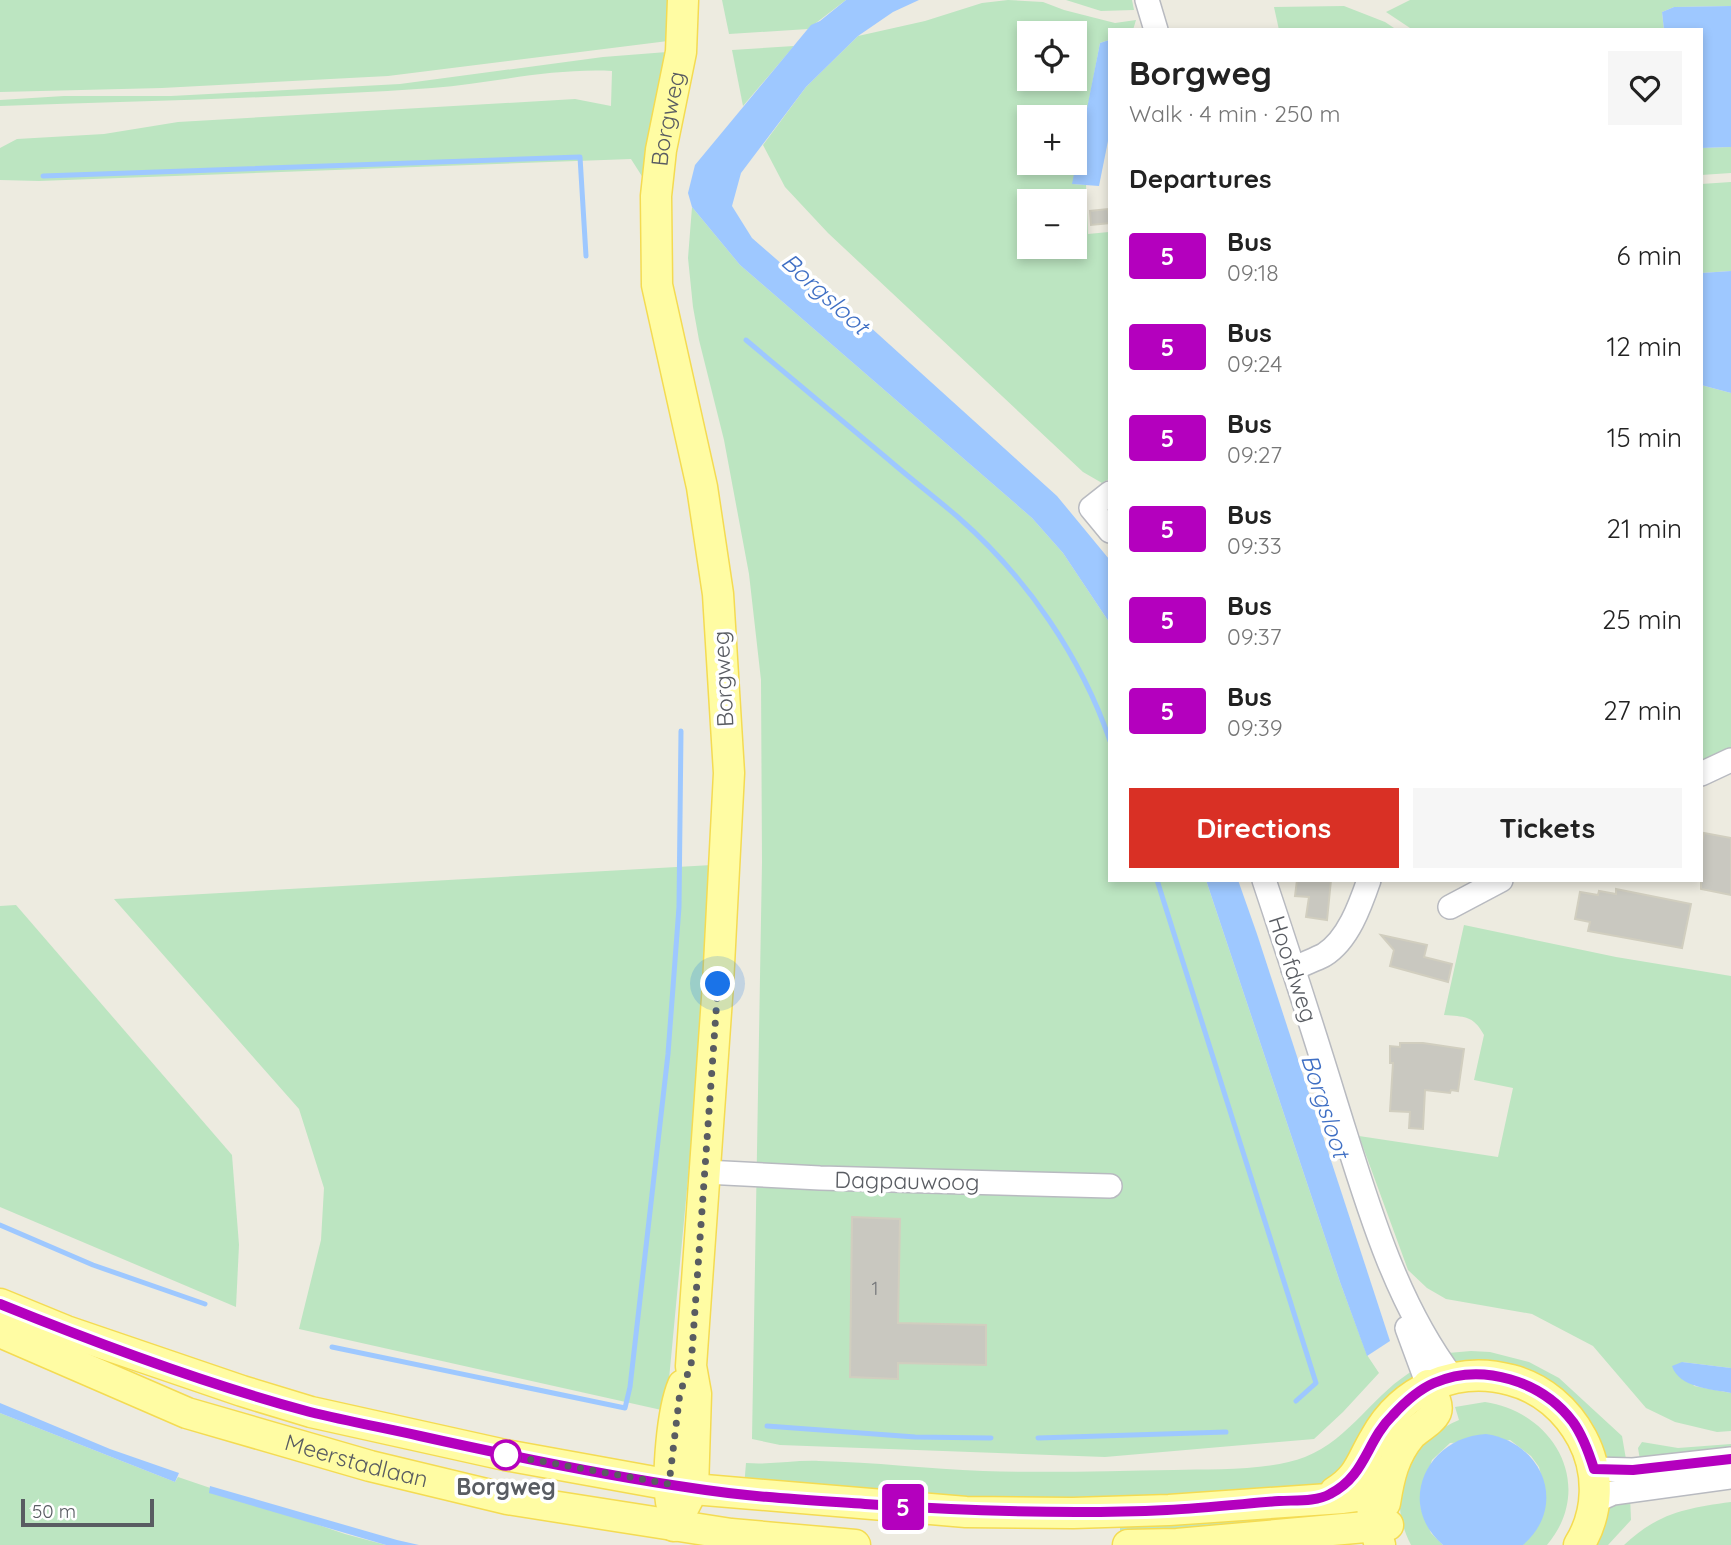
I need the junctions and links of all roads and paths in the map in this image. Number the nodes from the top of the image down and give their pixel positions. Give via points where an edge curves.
1 (683, 0) edge
2 (1147, 0) edge
3 (1155, 28) edge
4 (1108, 495) edge
5 (1108, 529) edge
6 (1731, 760) edge
7 (1703, 773) edge
8 (1265, 882) edge
9 (1368, 882) edge
10 (1497, 882) edge
11 (1450, 907) dead end
12 (1293, 969) junction
13 (705, 1172) junction
14 (1110, 1185) dead end
15 (0, 1304) edge
16 (0, 1332) edge
17 (1438, 1387) junction
18 (1731, 1459) edge
19 (1586, 1468) junction
20 (1367, 1474) junction
21 (1731, 1477) edge
22 (681, 1486) junction
23 (1595, 1501) junction
24 (1384, 1535) edge
25 (672, 1536) edge
26 (855, 1545) edge
27 (1128, 1545) edge
28 (1563, 1545) edge
29 (1579, 1545) edge

1 - 13 main road, Borgweg via 680,60 658,173 656,251 662,316 702,487 718,594 729,773
2 - 3 street
4 - 5 street via 1091,508
6 - 7 street
8 - 12 street, Hoofdweg
9 - 12 street via 1352,921 1335,944
10 - 11 street
12 - 17 street, Hoofdweg via 1403,1298 1434,1354
13 - 14 street, Dagpauwoog
13 - 22 main road, Borgweg via 691,1366 680,1392
15 - 22 main road, Meerstadlaan via 66,1331 311,1412 505,1455
16 - 25 main road, Meerstadlaan via 187,1413 299,1447
17 - 19 main road via 1475,1374 1521,1382 1542,1393 1576,1425 1587,1446
17 - 20 main road via 1406,1402 1382,1426
17 - 24 main road via 1435,1414 1413,1433 1394,1463
18 - 19 street via 1633,1470
19 - 23 main road
19 - 28 main road via 1575,1520
20 - 22 main road, Meerstadlaan via 1323,1498 1073,1513 966,1512
20 - 24 main road
21 - 23 street via 1613,1493
22 - 25 main road, Borgweg
23 - 29 main road
24 - 27 main road
25 - 26 main road, Meerstadlaan

